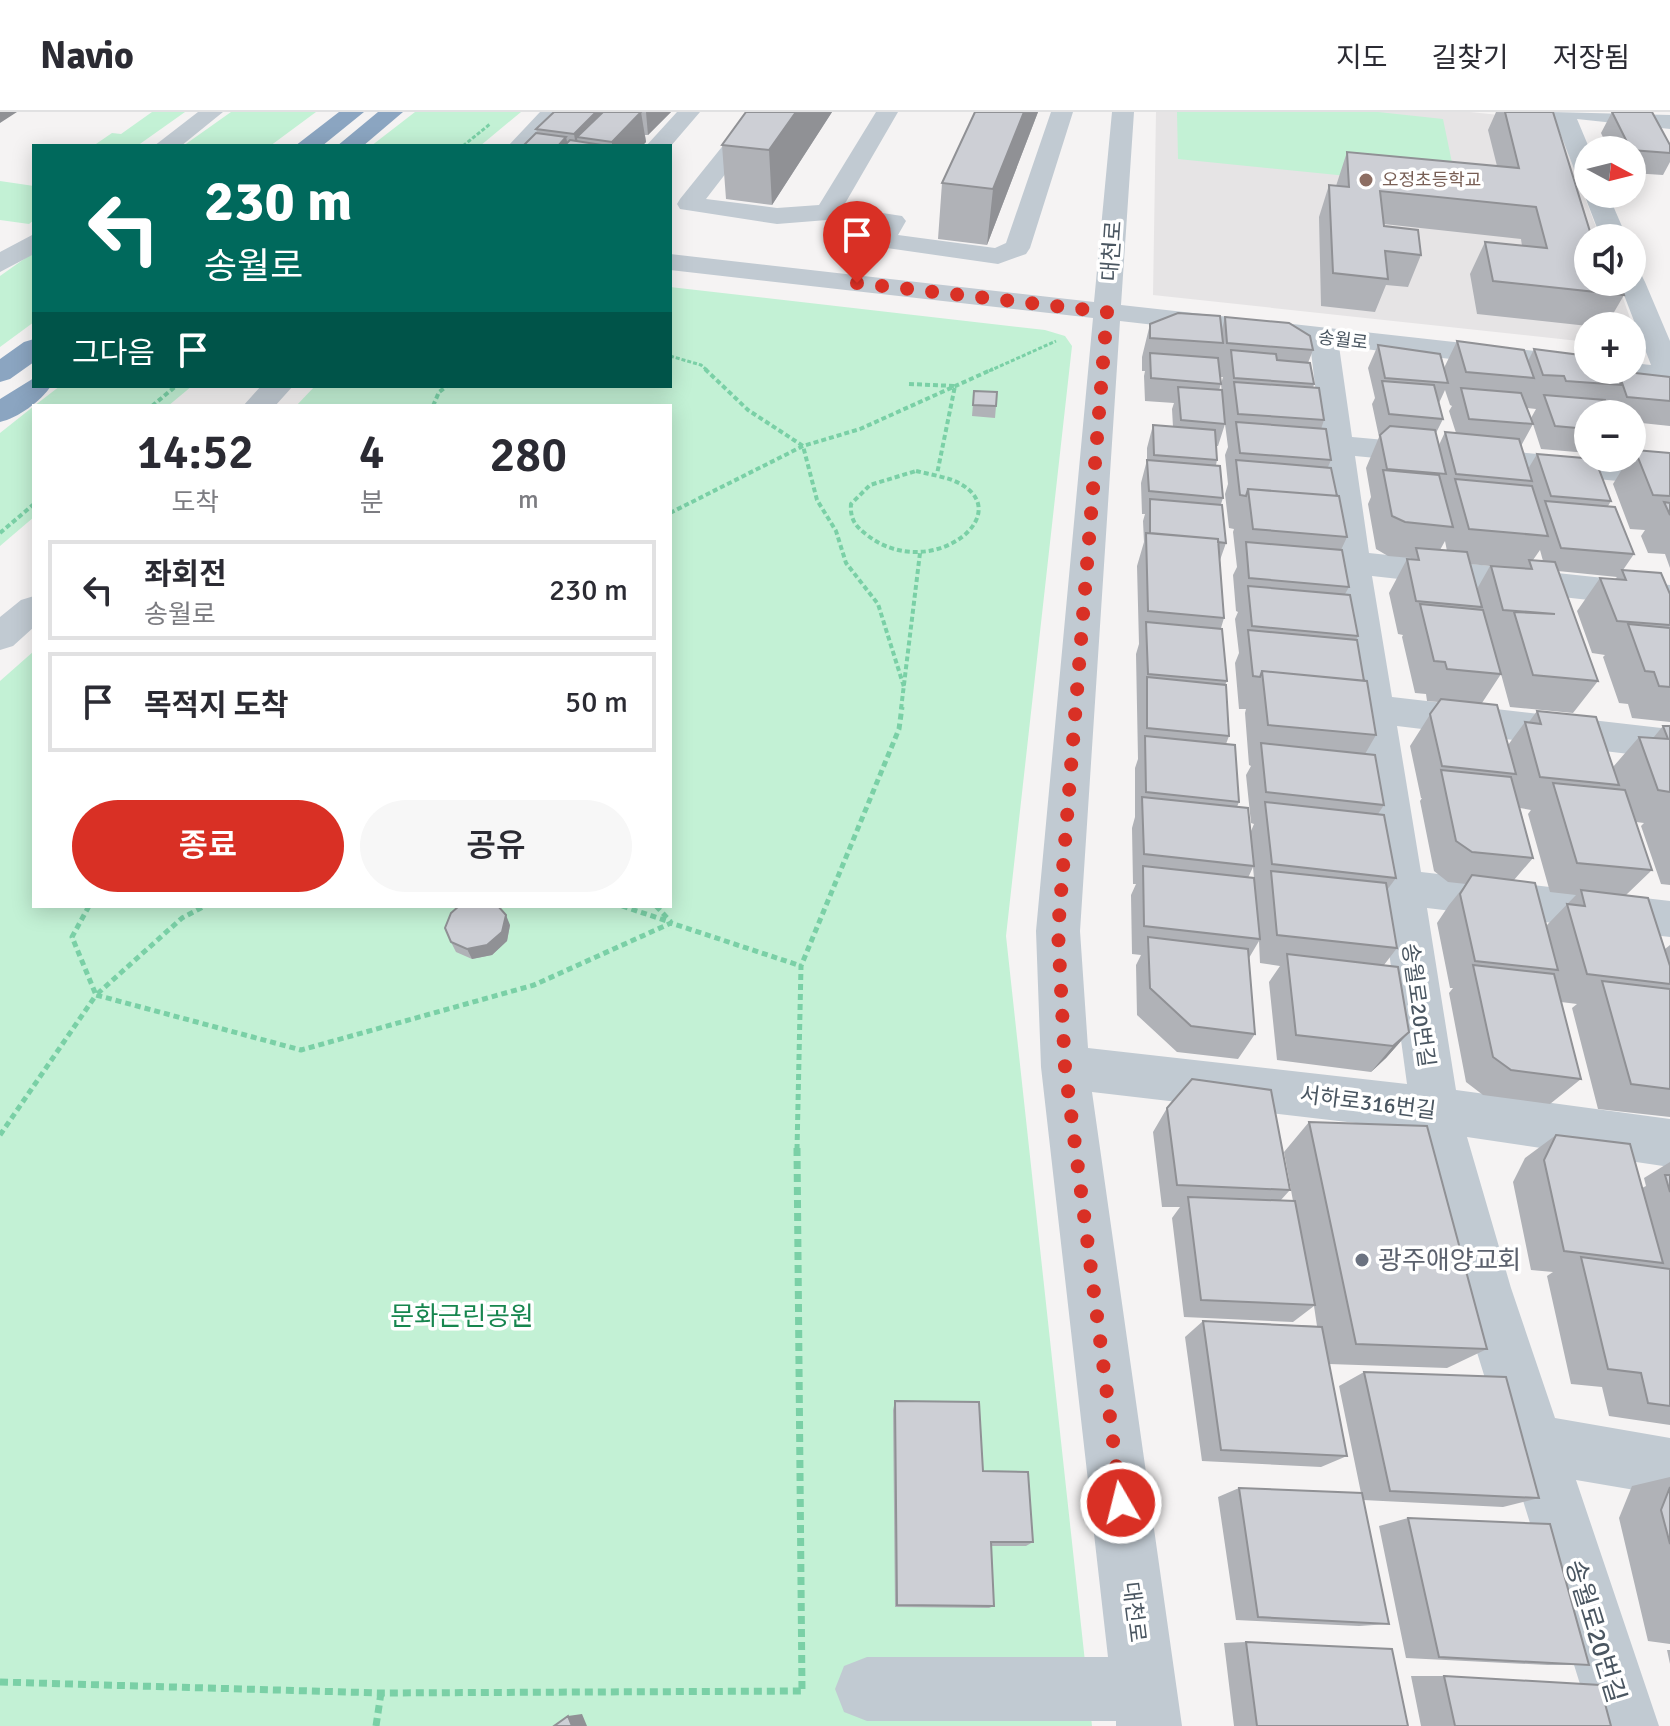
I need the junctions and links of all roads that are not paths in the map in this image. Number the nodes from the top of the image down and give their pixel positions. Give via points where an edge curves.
1 (212, 112) edge
2 (353, 112) edge
3 (392, 112) edge
4 (553, 112) edge
5 (689, 112) edge
6 (762, 112) edge
7 (887, 112) edge
8 (1062, 112) edge
9 (1123, 112) edge
10 (1563, 112) edge
11 (1575, 112) edge
12 (1670, 122) edge
13 (1574, 139) edge
14 (169, 144) edge
15 (310, 144) edge
16 (352, 144) edge
17 (522, 144) edge
18 (660, 144) edge
19 (827, 212) junction
20 (0, 236) edge
21 (32, 242) edge
22 (32, 243) edge
23 (672, 262) edge
24 (0, 264) edge
25 (1638, 296) edge
26 (1107, 312) junction
27 (1324, 338) junction
28 (32, 349) edge
29 (1574, 365) edge
30 (0, 373) edge
31 (1646, 373) edge
32 (1670, 376) edge
33 (33, 388) edge
34 (276, 388) edge
35 (260, 404) edge
36 (0, 413) edge
37 (1339, 445) junction
38 (1670, 476) edge
39 (1353, 563) junction
40 (1670, 597) edge
41 (32, 610) edge
42 (0, 637) edge
43 (1375, 709) junction
44 (1670, 744) edge
45 (1401, 887) junction
46 (1670, 919) edge
47 (1065, 1067) junction
48 (1435, 1110) junction
49 (1670, 1143) edge
50 (1538, 1444) junction
51 (1670, 1467) edge
52 (867, 1689) road end
53 (1147, 1708) edge
54 (1626, 1726) edge

1 - 14 street
2 - 15 highway
3 - 16 highway
4 - 17 street
5 - 18 street
6 - 19 street via 689,204 777,216
7 - 19 street
8 - 19 street via 1017,248 998,256 882,241 893,221
9 - 26 street, 대천로
10 - 13 street
11 - 12 street
20 - 21 street
22 - 24 street
23 - 26 street, 송월로
25 - 32 street
26 - 27 street, 송월로
26 - 47 street, 대천로 via 1058,931
27 - 29 street, 송월로
27 - 37 street, 송월로20번길
28 - 30 highway
31 - 32 street
33 - 36 highway
34 - 35 street
37 - 38 street
37 - 39 street, 송월로20번길
39 - 40 street
39 - 43 street, 송월로20번길
41 - 42 street
43 - 44 street
43 - 45 street, 송월로20번길
45 - 46 street
45 - 48 street, 송월로20번길
47 - 48 street, 서하로316번길
47 - 53 street, 대천로
48 - 49 street, 서하로316번길
48 - 50 street, 송월로20번길 via 1484,1288
50 - 51 street
50 - 54 street, 송월로20번길
52 - 53 street

